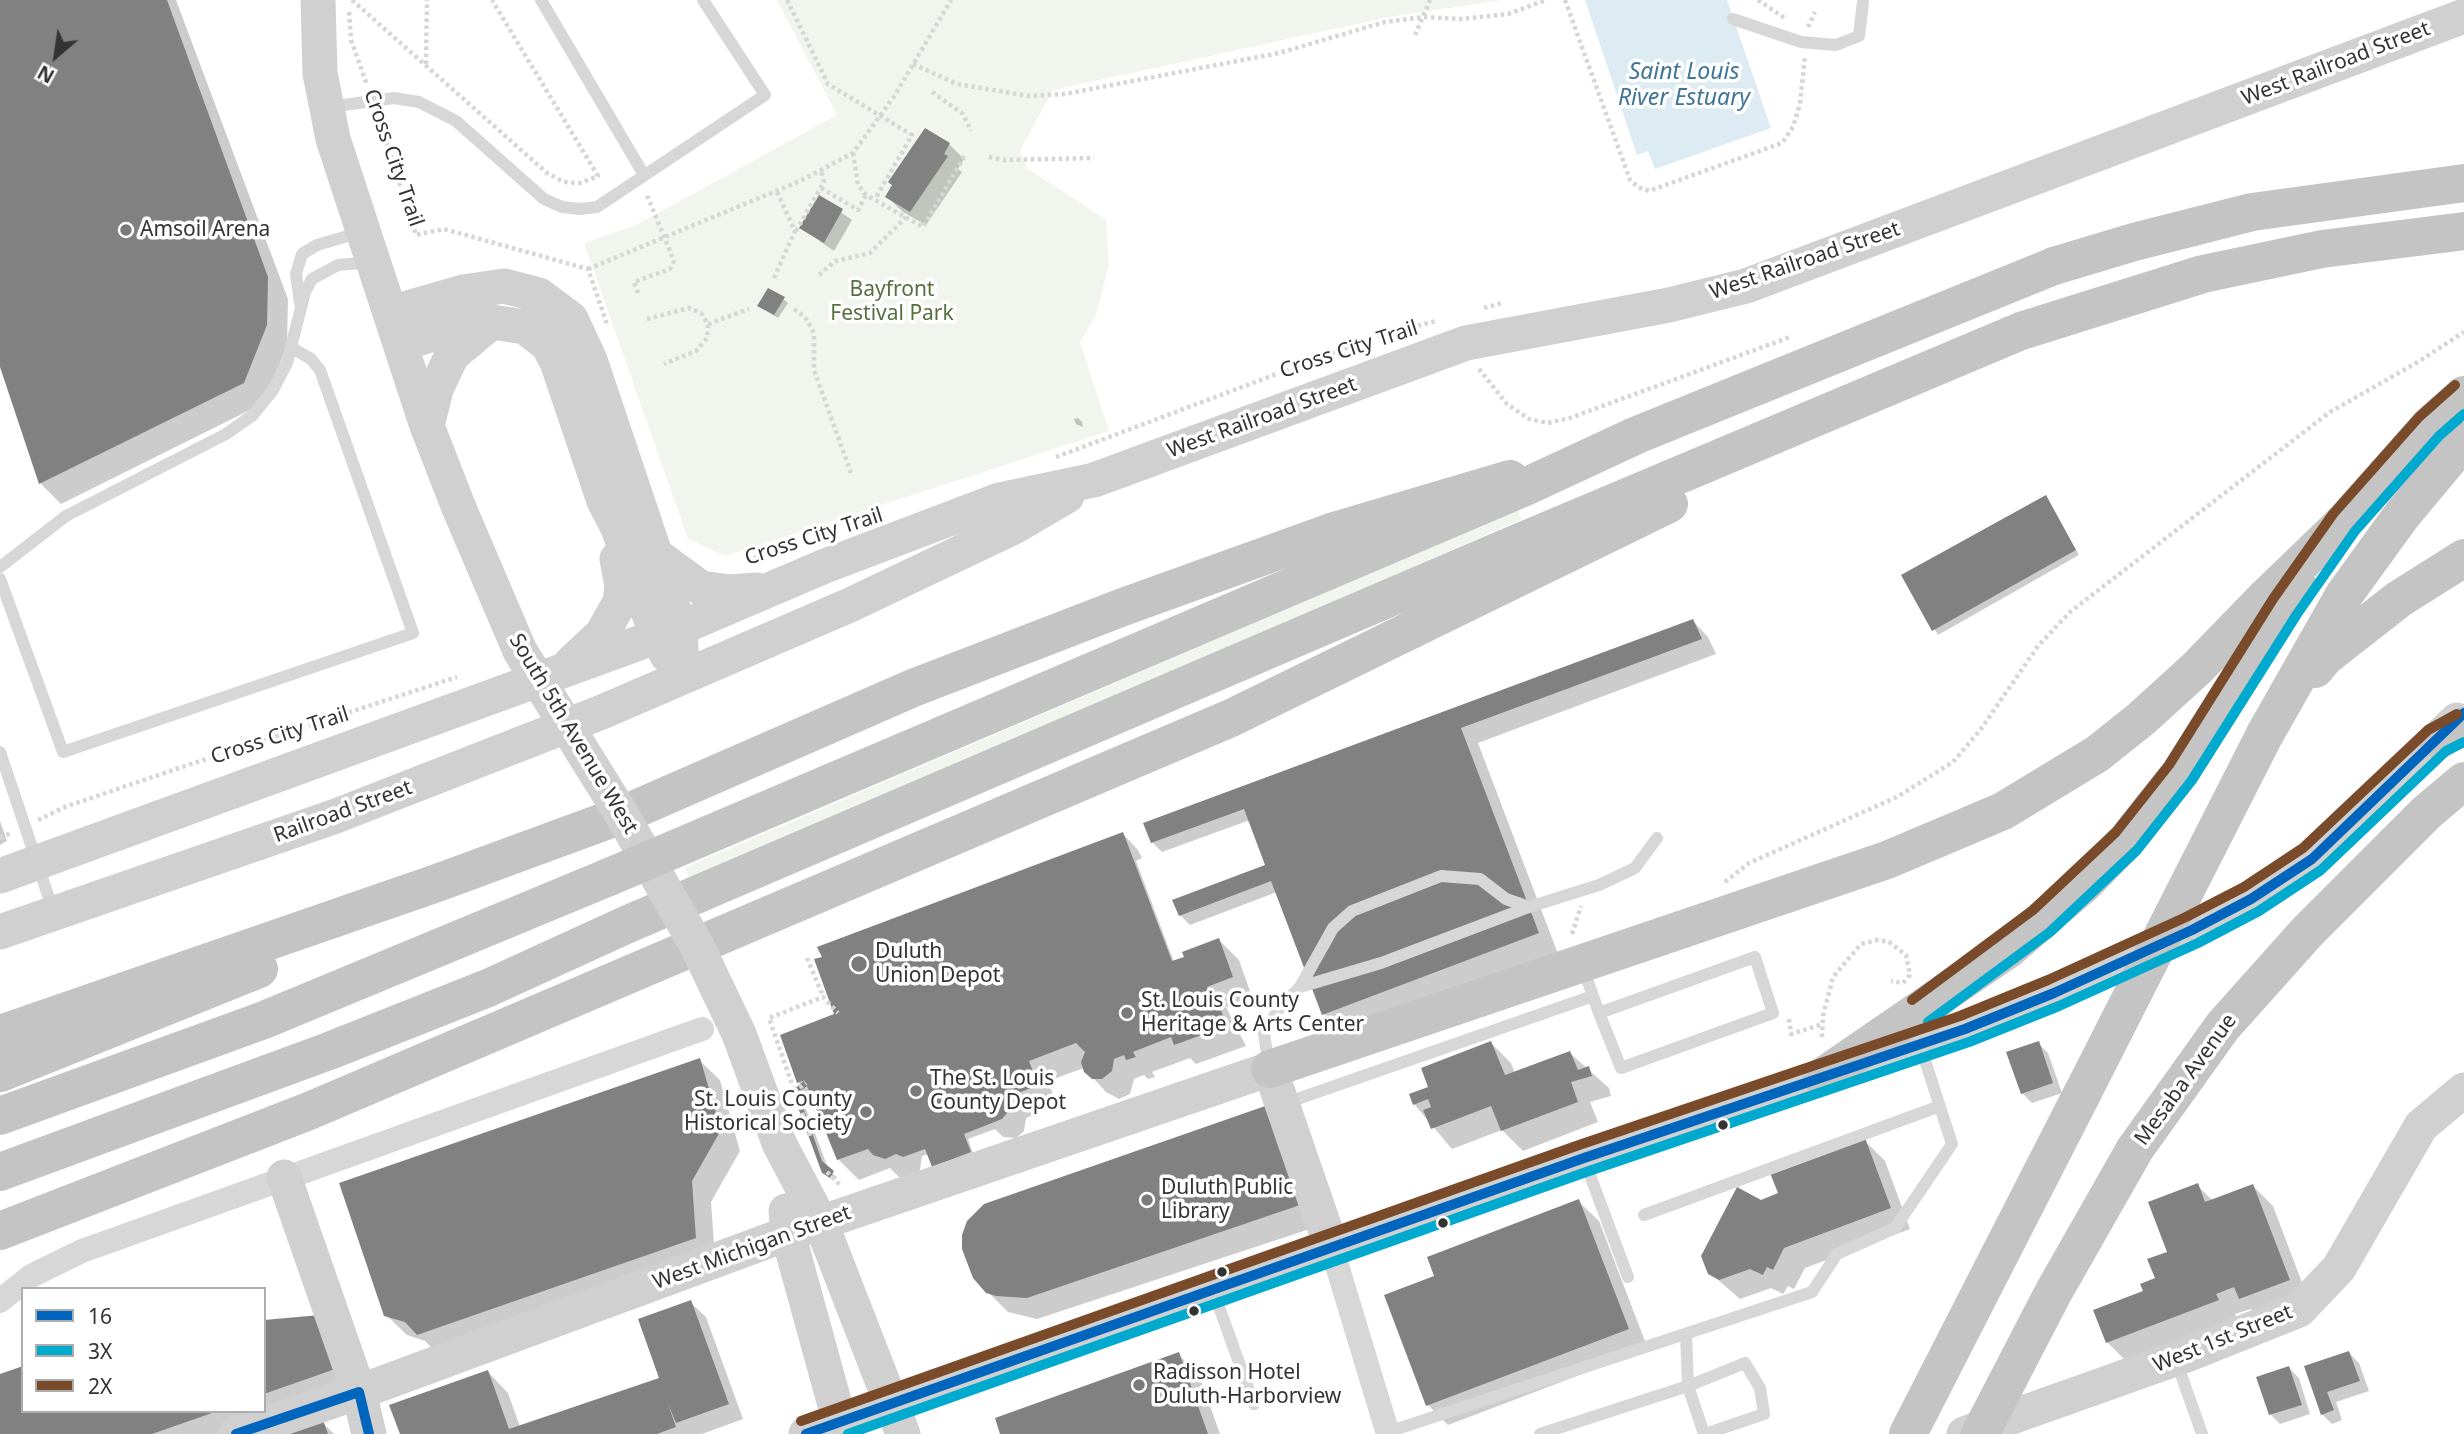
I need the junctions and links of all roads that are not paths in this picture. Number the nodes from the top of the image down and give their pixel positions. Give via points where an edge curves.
1 (318, 0) edge
2 (541, 0) edge
3 (703, 0) edge
4 (1863, 2) dead end
5 (2464, 16) edge
6 (1733, 19) dead end
7 (325, 108) junction
8 (642, 177) junction
9 (2464, 183) edge
10 (2464, 231) edge
11 (368, 246) junction
12 (301, 314) junction
13 (492, 322) junction
14 (395, 329) junction
15 (292, 348) junction
16 (2464, 395) edge
17 (1838, 407) junction
18 (427, 426) junction
19 (2464, 441) edge
20 (1589, 456) junction
21 (1094, 480) junction
22 (604, 501) junction
23 (2344, 522) junction
24 (656, 555) junction
25 (2464, 558) edge
26 (0, 567) edge
27 (0, 579) edge
28 (780, 586) junction
29 (668, 632) junction
30 (562, 671) junction
31 (681, 679) junction
32 (2271, 724) junction
33 (2455, 726) edge
34 (0, 752) edge
35 (2464, 781) edge
36 (622, 815) junction
37 (1657, 838) dead end
38 (36, 862) junction
39 (0, 876) edge
40 (1529, 906) junction
41 (54, 913) junction
42 (0, 932) edge
43 (697, 946) junction
44 (248, 960) junction
45 (1585, 966) junction
46 (1300, 987) junction
47 (1599, 1013) junction
48 (702, 1029) dead end
49 (0, 1034) edge
50 (1920, 1044) junction
51 (0, 1073) edge
52 (1822, 1077) junction
53 (1276, 1086) junction
54 (2464, 1090) edge
55 (1940, 1106) junction
56 (0, 1116) edge
57 (779, 1143) junction
58 (1584, 1158) junction
59 (0, 1172) edge
60 (284, 1177) junction
61 (1644, 1215) dead end
62 (821, 1223) junction
63 (0, 1231) edge
64 (788, 1234) junction
65 (1332, 1249) junction
66 (1628, 1276) dead end
67 (1213, 1291) junction
68 (0, 1301) edge
69 (1686, 1334) junction
70 (2176, 1359) junction
71 (1688, 1386) junction
72 (359, 1392) junction
73 (1254, 1404) dead end
74 (898, 1419) edge
75 (841, 1428) edge
76 (1976, 1432) edge
77 (1385, 1433) edge
78 (236, 1434) edge
79 (369, 1434) edge
80 (806, 1434) edge
81 (1540, 1434) edge
82 (1705, 1434) edge
83 (1908, 1434) edge
84 (2202, 1434) edge

1 - 7 street, South 5th Avenue West
2 - 8 lane
3 - 8 lane via 765,96
4 - 6 lane via 1859,36 1836,45 1801,42
5 - 21 street, West Railroad Street via 1746,286 1465,343
7 - 8 lane via 407,100 438,109 544,199 562,206 597,206
7 - 11 street, South 5th Avenue West
9 - 20 highway, bridge via 2252,212 2054,266
10 - 17 highway via 2322,249 2203,274 2021,331
11 - 12 lane via 319,273 308,285
11 - 12 lane via 317,245 302,254 296,274
11 - 14 street, South 5th Avenue West
12 - 15 lane
13 - 14 street
13 - 18 street via 452,355 436,389
13 - 22 street via 525,327 548,345
14 - 18 street, South 5th Avenue West
14 - 24 street via 463,292 504,286 539,295 564,312 582,338
15 - 26 lane via 273,390 240,425 66,516
15 - 27 lane via 320,370 414,633 63,752
16 - 23 highway via 2429,426
17 - 43 highway via 1733,472 1231,719
17 - 59 highway via 488,988
18 - 36 street, South 5th Avenue West, bridge via 520,651
19 - 32 highway via 2344,595
20 - 36 highway, bridge via 1331,532 1123,607 913,688
20 - 56 highway, bridge via 264,1020
21 - 28 street, West Railroad Street via 999,500
21 - 31 street, West Railroad Street via 1014,527 850,606
22 - 29 street
22 - 30 street via 620,570 620,602 602,634
23 - 45 highway via 2141,719 2096,754 2003,811 1887,860
23 - 52 highway via 2180,772 2126,841 2010,948
24 - 28 street via 701,588 730,592
24 - 29 street
25 - 32 highway via 2399,599 2325,657
28 - 29 street, West Railroad Street
29 - 30 street
29 - 31 street
30 - 38 street
31 - 41 street, Railroad Street via 336,816
32 - 83 highway, bridge
33 - 50 street via 2312,859 2251,899 2054,992
34 - 38 lane
35 - 76 highway, Mesaba Avenue via 2308,931 2223,1026 2145,1133
36 - 43 street, South 5th Avenue West, bridge
36 - 44 highway
37 - 40 lane via 1635,868
38 - 39 street
38 - 41 lane
40 - 46 lane via 1381,963
40 - 46 lane via 1506,899 1480,879 1441,876 1352,911 1333,928
41 - 42 street, Railroad Street
43 - 57 street, South 5th Avenue West, bridge via 738,1034
43 - 63 highway via 309,1111
44 - 49 highway
44 - 51 highway
45 - 47 lane
45 - 53 highway
46 - 53 lane via 1277,1011 1264,1034
47 - 47 lane via 1621,1068 1773,1013 1755,957
48 - 60 street
50 - 52 street
50 - 55 lane
52 - 58 street
53 - 62 street, West Michigan Street
53 - 65 street
54 - 70 street, West 1st Street via 2421,1126 2339,1268 2299,1310
55 - 61 lane
55 - 69 lane via 1952,1144 1895,1228 1837,1254 1812,1292
57 - 62 street, South 5th Avenue West
57 - 64 street, South 5th Avenue West
58 - 65 street
58 - 66 lane
60 - 68 street via 55,1262
60 - 72 street
62 - 64 street, West Michigan Street
62 - 74 street, South 5th Avenue West
64 - 72 street, West Michigan Street
64 - 75 street, South 5th Avenue West
65 - 67 street
65 - 77 street
67 - 73 lane
67 - 74 street
69 - 71 lane
69 - 77 lane
70 - 76 street, West 1st Street
70 - 84 lane
71 - 81 lane
71 - 82 lane
71 - 82 lane via 1745,1363 1760,1388 1764,1415
72 - 78 street, West Michigan Street
72 - 79 street
74 - 75 street
75 - 80 street

